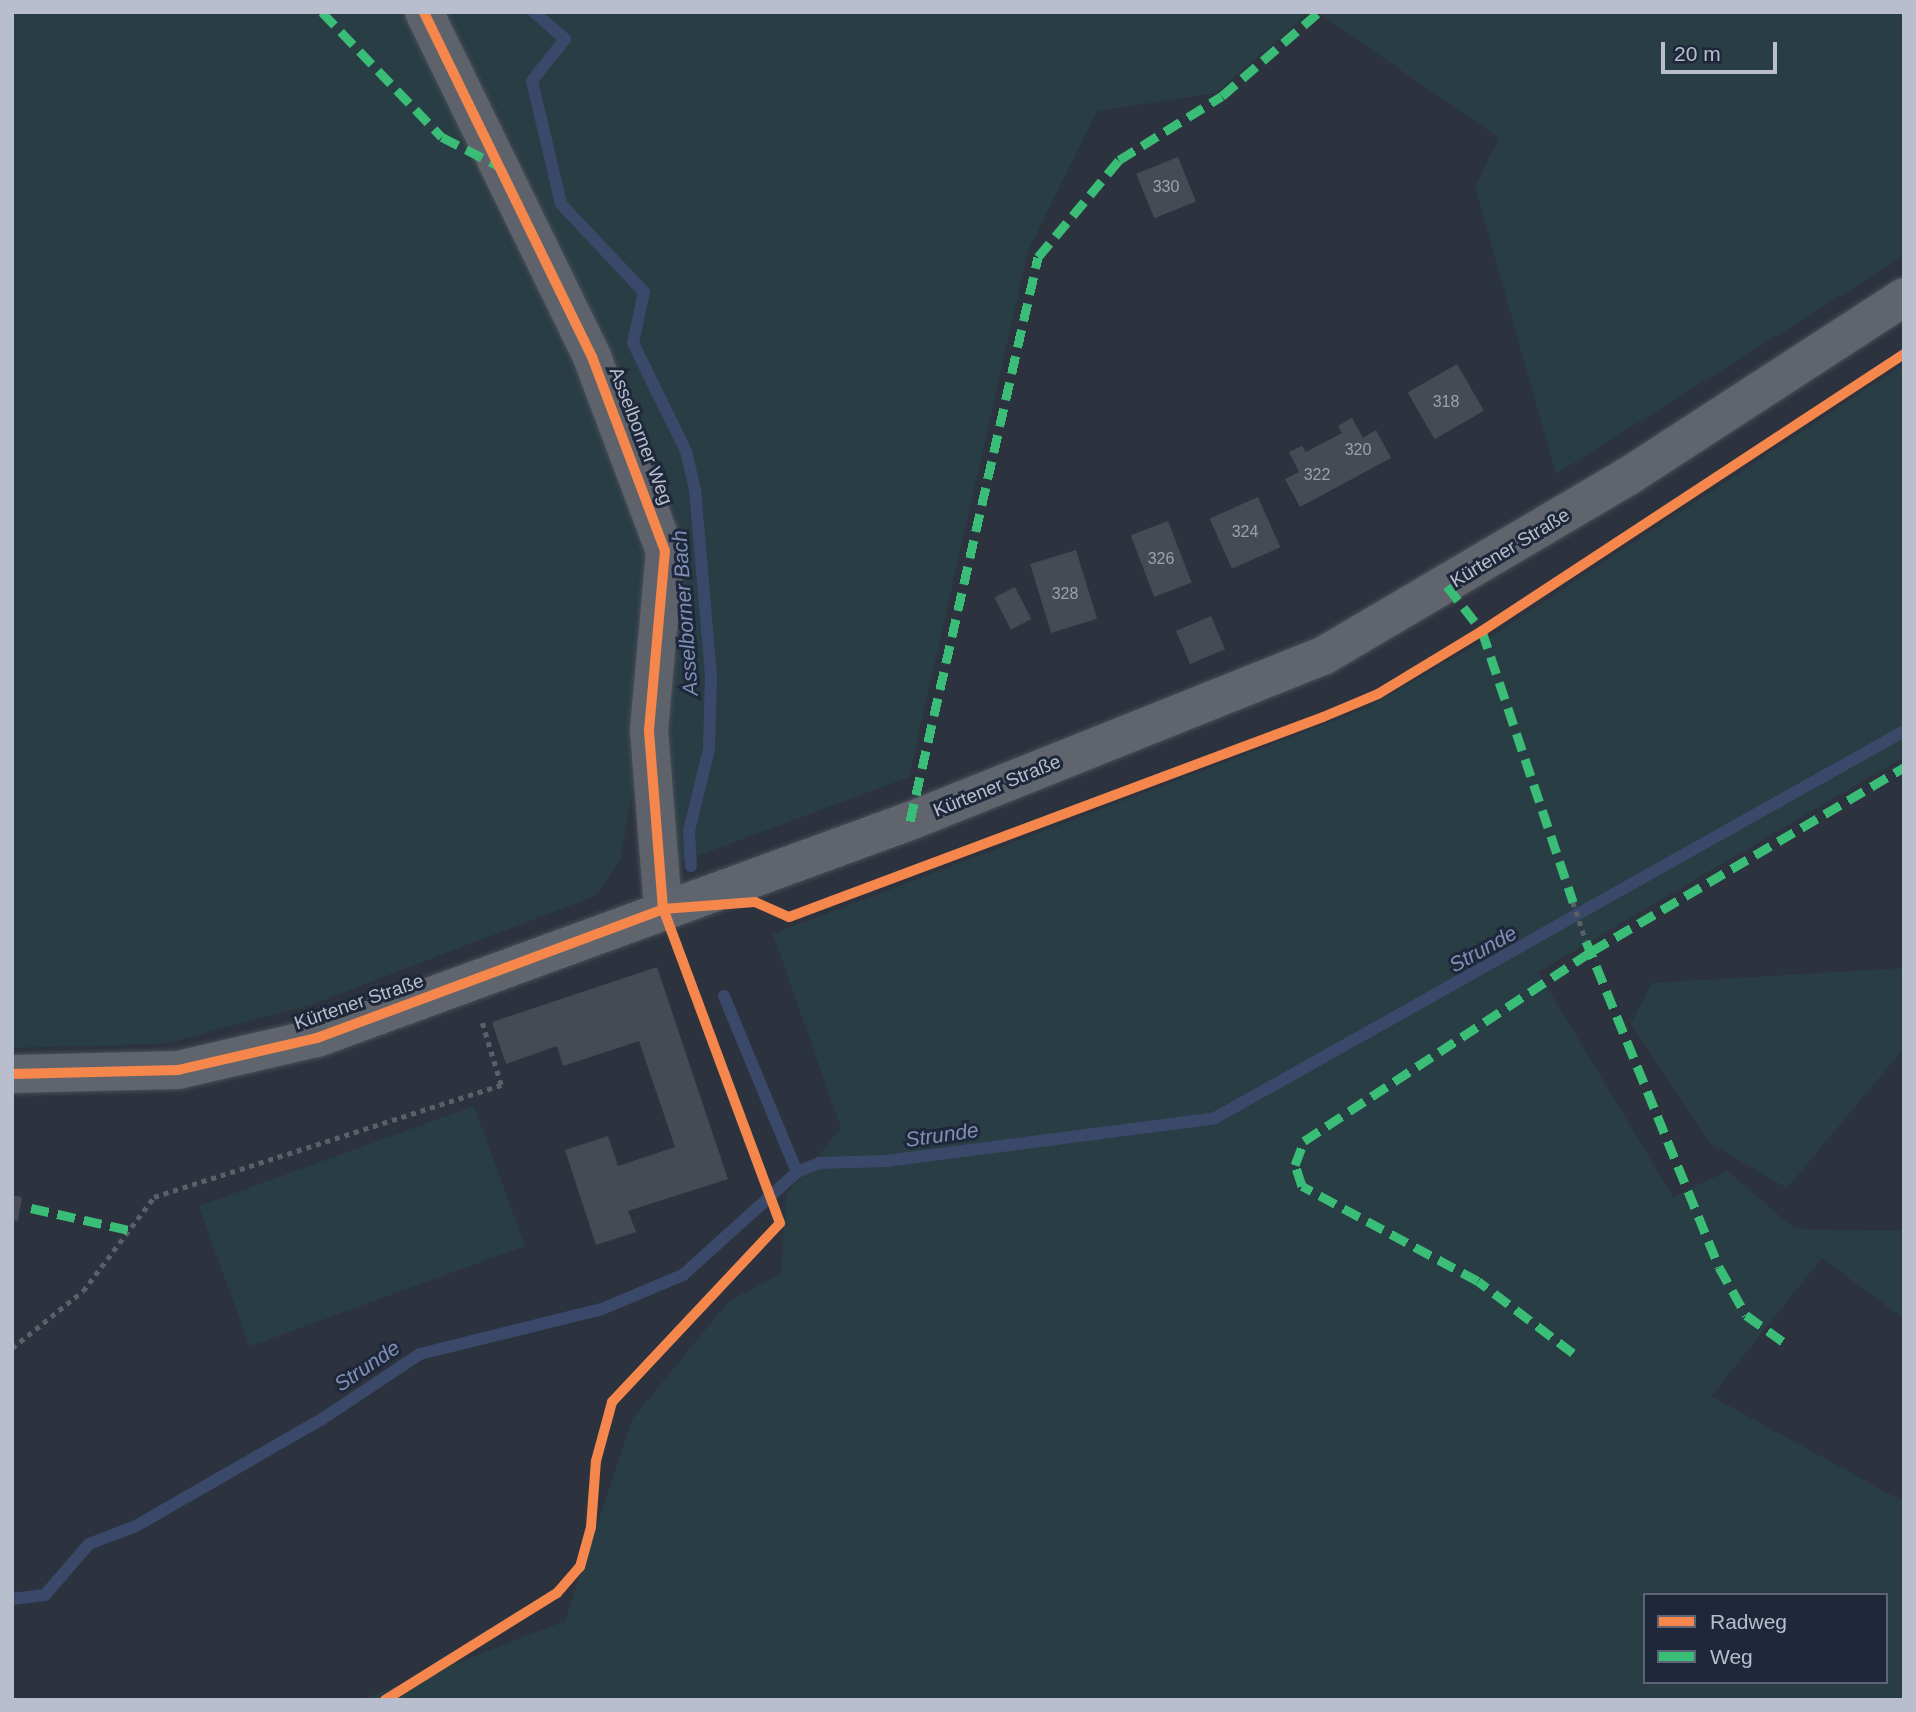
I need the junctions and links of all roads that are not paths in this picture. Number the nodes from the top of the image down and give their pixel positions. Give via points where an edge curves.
1 (424, 12) edge
2 (1904, 297) edge
3 (663, 909) junction
4 (12, 1073) edge

1 - 3 street, Asselborner Weg via 592,356 665,551 649,730
2 - 3 main road, Kürtener Straße via 1587,502 1323,656 910,821
3 - 4 main road, Kürtener Straße via 317,1038 178,1070

